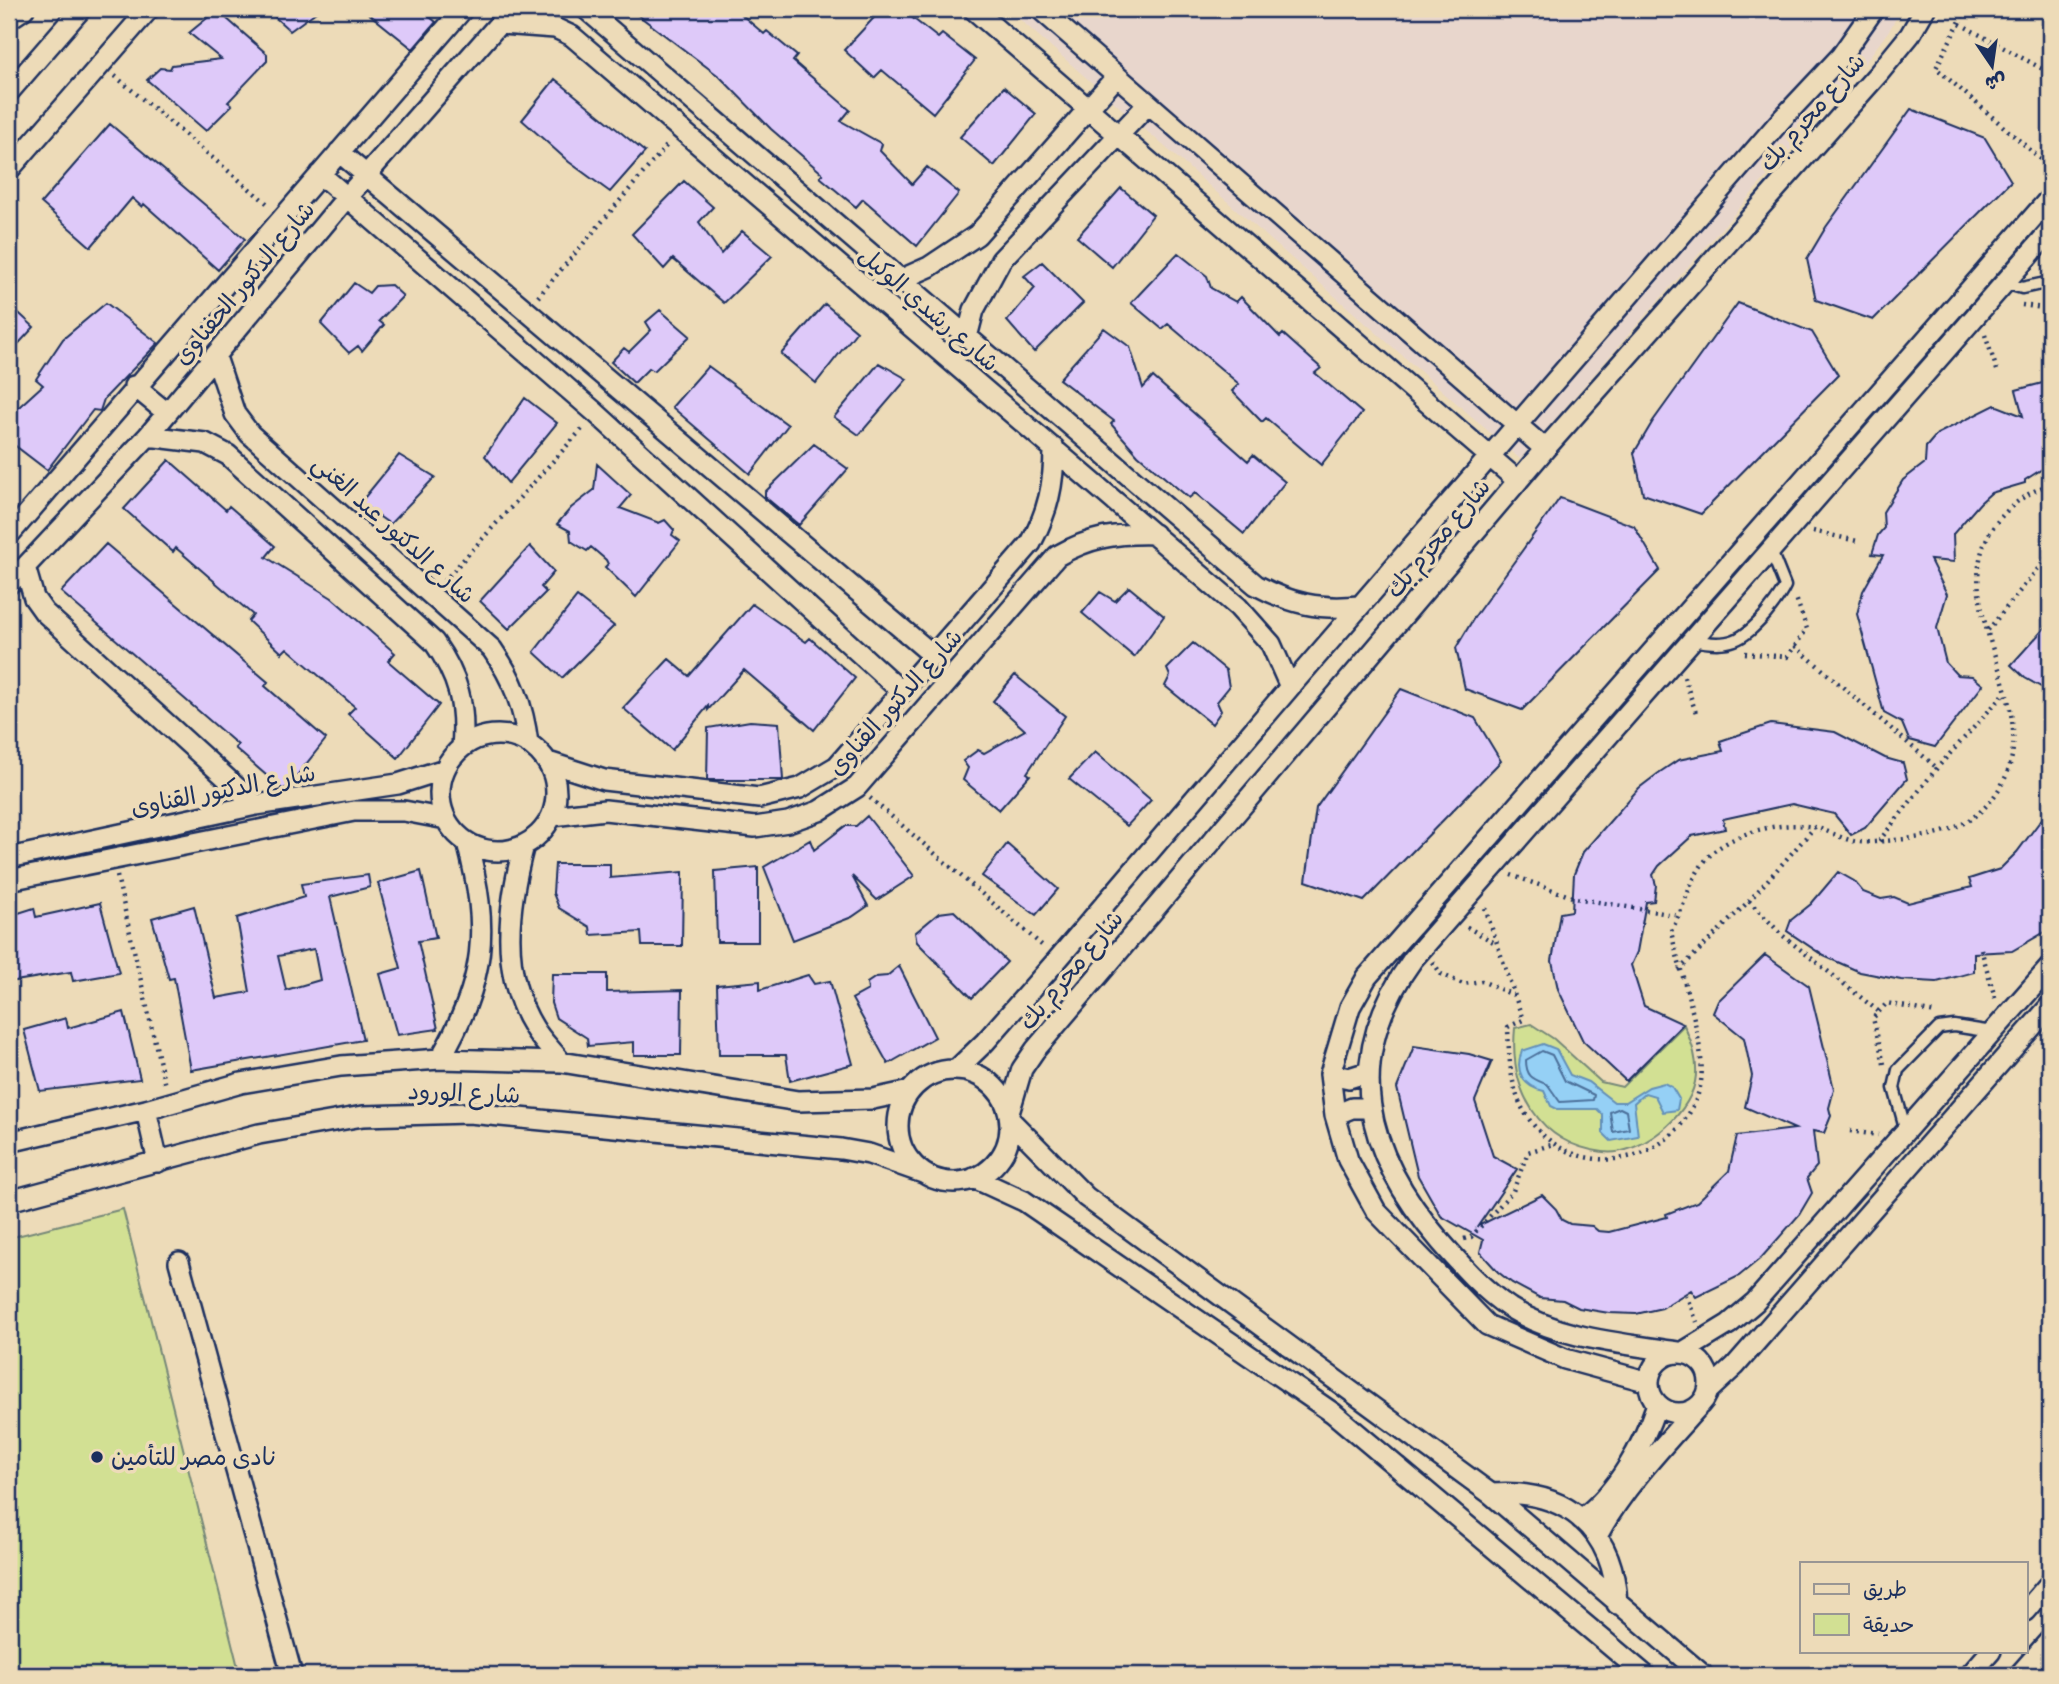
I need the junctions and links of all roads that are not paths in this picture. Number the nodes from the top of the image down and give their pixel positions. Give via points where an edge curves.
1 (24, 9) edge
2 (81, 9) edge
3 (149, 9) edge
4 (463, 9) edge
5 (512, 9) edge
6 (586, 9) edge
7 (972, 9) edge
8 (1040, 9) edge
9 (1874, 9) edge
10 (1925, 9) edge
11 (9, 19) edge
12 (499, 24) junction
13 (33, 64) junction
14 (1117, 76) junction
15 (9, 78) edge
16 (9, 92) edge
17 (1148, 104) junction
18 (1088, 109) junction
19 (1118, 135) junction
20 (339, 152) junction
21 (12, 161) edge
22 (320, 174) junction
23 (366, 175) junction
24 (347, 197) junction
25 (2050, 198) edge
26 (2050, 231) edge
27 (902, 279) junction
28 (2050, 282) edge
29 (2004, 283) junction
30 (967, 337) junction
31 (216, 357) junction
32 (134, 386) junction
33 (167, 414) junction
34 (1518, 423) junction
35 (148, 436) junction
36 (1054, 448) junction
37 (1545, 449) junction
38 (1489, 458) junction
39 (1518, 481) junction
40 (1154, 534) junction
41 (9, 535) edge
42 (1771, 551) junction
43 (24, 566) junction
44 (9, 584) edge
45 (1256, 585) junction
46 (1237, 607) junction
47 (1359, 607) junction
48 (1692, 640) junction
49 (934, 656) junction
50 (1290, 687) junction
51 (902, 692) junction
52 (881, 718) junction
53 (903, 736) junction
54 (528, 743) junction
55 (462, 747) junction
56 (548, 762) junction
57 (445, 769) junction
58 (256, 805) junction
59 (552, 816) junction
60 (446, 819) junction
61 (467, 842) junction
62 (524, 845) junction
63 (9, 858) edge
64 (9, 880) edge
65 (2050, 967) edge
66 (2050, 1006) edge
67 (1997, 1027) junction
68 (440, 1059) junction
69 (561, 1062) junction
70 (956, 1070) junction
71 (1368, 1072) junction
72 (1330, 1074) junction
73 (910, 1091) junction
74 (1370, 1108) junction
75 (146, 1110) junction
76 (1335, 1115) junction
77 (1010, 1116) junction
78 (1906, 1131) junction
79 (9, 1142) edge
80 (158, 1162) junction
81 (923, 1173) junction
82 (974, 1178) junction
83 (9, 1200) edge
84 (179, 1262) dead end
85 (1680, 1352) junction
86 (1649, 1382) junction
87 (1705, 1397) junction
88 (1657, 1404) junction
89 (1491, 1494) junction
90 (1581, 1519) junction
91 (1597, 1536) junction
92 (2050, 1583) edge
93 (1617, 1604) junction
94 (2028, 1609) edge
95 (2050, 1640) edge
96 (1990, 1652) edge
97 (292, 1675) edge
98 (1645, 1675) edge
99 (1703, 1675) edge
100 (1970, 1675) edge
101 (2019, 1675) edge

1 - 11 street
2 - 13 street
3 - 21 street
4 - 20 street, شارع الدكتور الحفناوى
5 - 12 street, شارع الدكتور الحفناوى
6 - 27 street, شارع رشدي الوكيل
7 - 18 street
8 - 14 street
9 - 34 street, شارع محرم بك via 1841,56
10 - 37 street, شارع محرم بك via 1879,73
12 - 23 street, شارع الدكتور الحفناوى
12 - 36 street, شارع رشدي الوكيل via 555,27 572,36
13 - 15 street
13 - 16 street
14 - 17 street
14 - 18 street
17 - 19 street
17 - 34 street
18 - 19 street
18 - 27 street via 977,235
19 - 30 street via 1001,261 978,301
19 - 38 street
20 - 22 street, شارع الدكتور الحفناوى
20 - 23 street
22 - 24 street
22 - 32 street, شارع الدكتور الحفناوى
23 - 24 street, شارع الدكتور الحفناوى
23 - 49 street
24 - 31 street, شارع الدكتور الحفناوى
24 - 51 street via 596,413
25 - 72 street via 1367,977 1350,1007
26 - 29 street
27 - 30 street, شارع رشدي الوكيل
28 - 29 lane via 2022,288
29 - 42 street
30 - 45 street, شارع رشدي الوكيل
31 - 33 street, شارع الدكتور الحفناوى
31 - 54 street, شارع الدكتور عبد الغني via 235,414 250,434 492,649 511,677 524,709
32 - 33 street
32 - 41 street, شارع الدكتور الحفناوى
33 - 35 street, شارع الدكتور الحفناوى
34 - 37 street
34 - 38 street, شارع محرم بك
35 - 43 street, شارع الدكتور الحفناوى
35 - 55 street via 205,443 228,455 434,642 461,690 465,718
36 - 40 street, شارع رشدي الوكيل
36 - 49 street, شارع الدكتور القناوى via 1054,481 1047,513 1031,543
37 - 39 street, شارع محرم بك
38 - 39 street
38 - 47 street, شارع محرم بك
39 - 77 street, شارع محرم بك via 1035,1050 1017,1080
40 - 46 street, شارع رشدي الوكيل
40 - 53 street, شارع الدكتور القناوى via 1118,533 1081,542 1057,556
42 - 48 street
42 - 48 lane via 1785,586 1747,635 1722,643
43 - 44 street, شارع الدكتور الحفناوى
43 - 58 street via 34,598 44,612
45 - 46 street
45 - 47 street, شارع رشدي الوكيل via 1307,606
46 - 50 street, شارع رشدي الوكيل via 1271,645
47 - 50 street, شارع محرم بك
48 - 71 street via 1395,984 1381,1012
49 - 51 street, شارع الدكتور القناوى
50 - 70 street, شارع محرم بك via 1058,959
51 - 52 street, شارع الدكتور القناوى
52 - 53 street
52 - 56 street, شارع الدكتور القناوى via 837,766 800,788 759,798 604,780
53 - 59 street, شارع الدكتور القناوى via 857,787 819,811 788,822 755,827 605,810
54 - 55 street via 494,734
54 - 56 street
55 - 57 street
56 - 59 street via 556,789
57 - 58 street, شارع الدكتور القناوى via 398,784
57 - 60 street via 441,801
58 - 63 street, شارع الدكتور القناوى
59 - 62 street via 541,833
60 - 61 street
60 - 64 street, شارع الدكتور القناوى via 404,811 354,811
61 - 62 street via 485,849
61 - 68 street via 479,888 482,934 476,979
62 - 69 street via 512,891 509,938 516,984 534,1028
65 - 67 street
66 - 87 street
67 - 78 street
67 - 78 lane via 1939,1028 1898,1070 1894,1088
68 - 69 street, شارع الورود
68 - 75 street, شارع الورود via 341,1066 240,1083
69 - 73 street, شارع الورود via 798,1101 860,1100
70 - 73 street via 930,1075
70 - 77 street via 990,1082
71 - 72 street via 1349,1078
71 - 74 street
72 - 76 street
73 - 81 street via 899,1115 900,1142
74 - 76 street via 1352,1108
74 - 85 street via 1394,1179 1417,1214 1474,1279 1510,1308 1552,1328 1597,1340
75 - 79 street, شارع الورود
75 - 80 street
76 - 86 street via 1348,1160 1376,1211 1487,1325 1565,1359
77 - 82 street via 1002,1155
77 - 89 street via 1086,1197
78 - 85 street via 1755,1302 1729,1324
80 - 81 street, شارع الورود via 259,1134 363,1116 469,1113 841,1149
80 - 83 street, شارع الورود
81 - 82 street via 948,1182
82 - 98 street via 1024,1201 1333,1413
84 - 97 street
85 - 86 street via 1653,1367
85 - 87 street via 1695,1356 1704,1365 1710,1377
86 - 88 street
87 - 88 street via 1686,1412 1670,1412
87 - 91 street
88 - 90 street via 1637,1453 1595,1510
89 - 90 street via 1518,1492 1544,1497
89 - 93 street
90 - 91 street
91 - 93 street via 1611,1562
92 - 94 street
93 - 99 street
95 - 101 street
96 - 100 street

